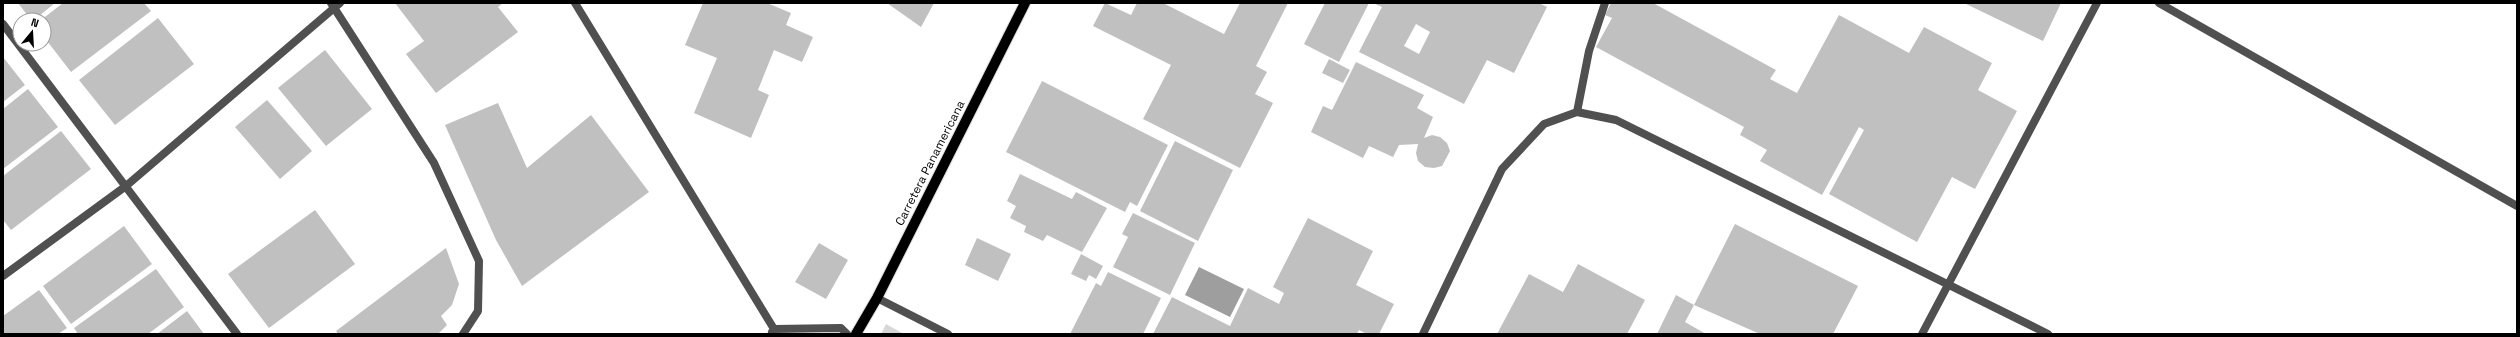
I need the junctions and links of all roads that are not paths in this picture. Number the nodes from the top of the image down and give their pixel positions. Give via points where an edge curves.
1 (575, 3) edge
2 (1025, 3) edge
3 (1605, 3) edge
4 (2097, 3) edge
5 (2159, 3) edge
6 (335, 5) edge
7 (3, 24) edge
8 (1577, 112) junction
9 (126, 186) junction
10 (2517, 206) edge
11 (3, 276) edge
12 (1947, 283) junction
13 (877, 298) junction
14 (773, 332) edge
15 (237, 334) edge
16 (463, 334) edge
17 (847, 334) edge
18 (856, 334) edge
19 (948, 334) edge
20 (1423, 334) edge
21 (1922, 334) edge
22 (2048, 334) edge

1 - 14 street
2 - 13 main road, Carretera Panamericana
3 - 8 street via 1589,51
4 - 12 street
5 - 10 street
6 - 9 street
6 - 16 street via 434,163 479,261 478,312
7 - 9 street
8 - 12 street via 1616,120
8 - 20 street via 1544,124 1502,169
9 - 11 street
9 - 15 street
12 - 21 street
12 - 22 street
13 - 18 main road, Carretera Panamericana
13 - 19 street
14 - 17 street via 841,328

